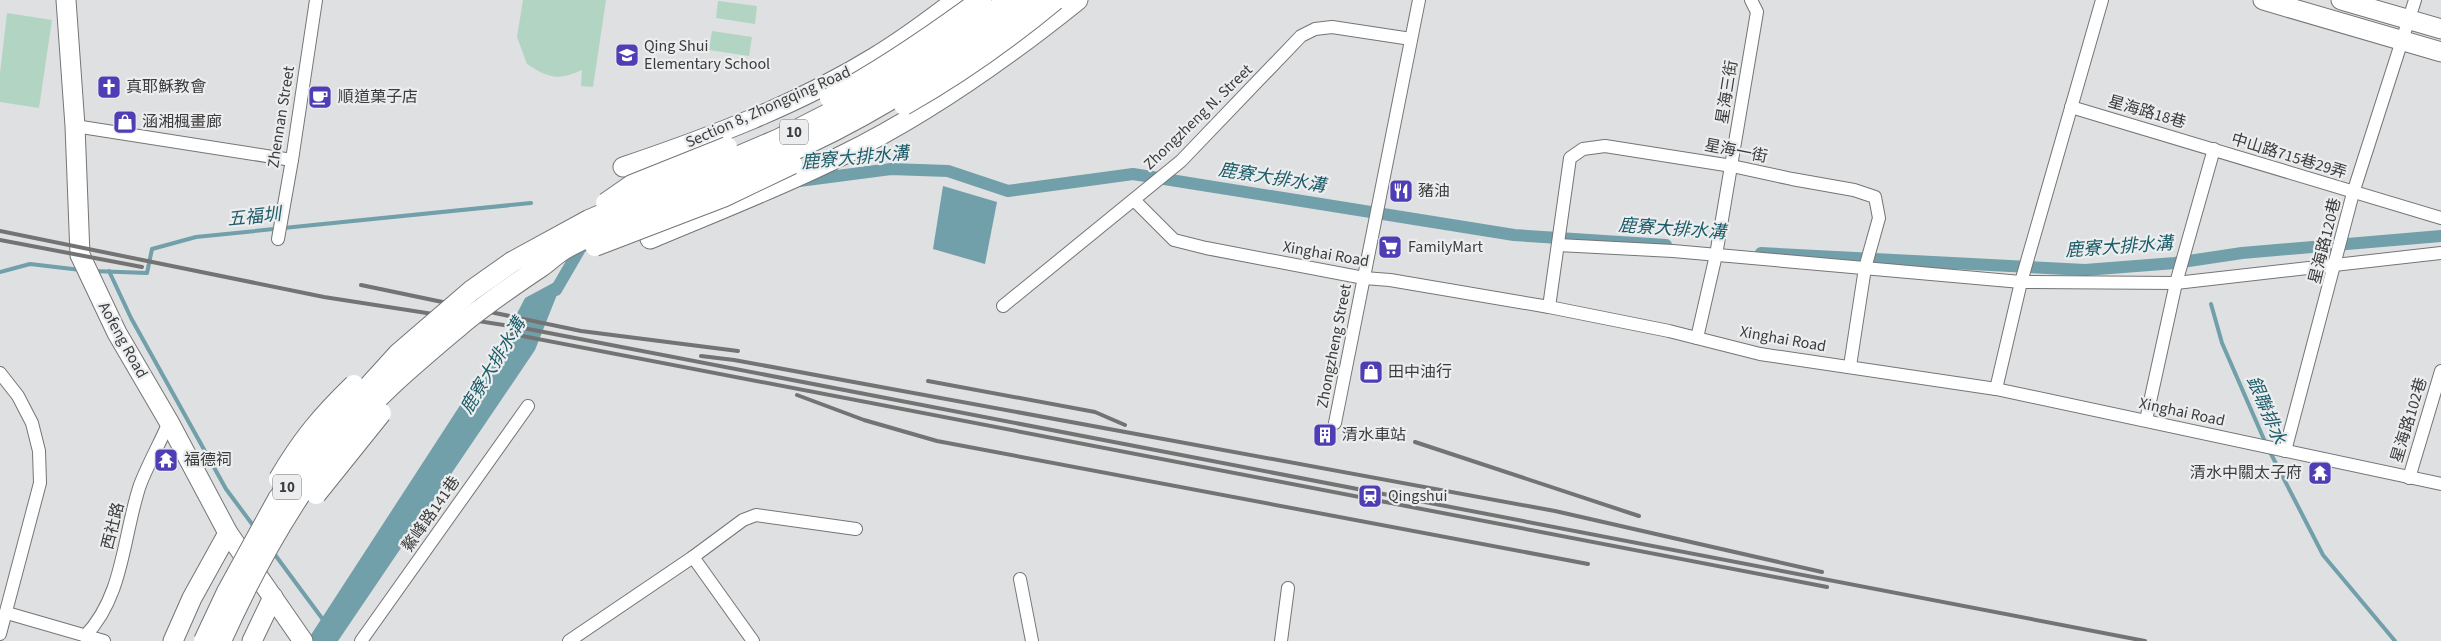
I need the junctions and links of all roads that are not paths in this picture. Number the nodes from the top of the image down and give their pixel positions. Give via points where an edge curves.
1 (66, 0) edge
2 (316, 0) edge
3 (956, 0) edge
4 (981, 0) edge
5 (1009, 0) edge
6 (1032, 0) edge
7 (1055, 0) edge
8 (1078, 0) edge
9 (1419, 0) edge
10 (1751, 0) edge
11 (2102, 0) edge
12 (2263, 0) edge
13 (2342, 0) edge
14 (2415, 0) edge
15 (2409, 20) junction
16 (2441, 29) edge
17 (1411, 39) junction
18 (2402, 40) junction
19 (2441, 52) edge
20 (2071, 106) junction
21 (75, 126) junction
22 (2214, 149) junction
23 (292, 160) junction
24 (1732, 166) junction
25 (623, 167) joint
26 (2353, 193) junction
27 (1134, 200) junction
28 (2441, 218) edge
29 (279, 232) dead end
30 (562, 234) junction
31 (650, 239) joint
32 (1558, 245) junction
33 (2441, 253) edge
34 (1716, 255) junction
35 (550, 260) junction
36 (2336, 266) junction
37 (1865, 268) junction
38 (1364, 278) junction
39 (2021, 282) junction
40 (2176, 283) junction
41 (1003, 306) dead end
42 (1549, 307) junction
43 (1696, 338) junction
44 (404, 361) junction
45 (1850, 366) junction
46 (2441, 372) edge
47 (0, 373) edge
48 (1996, 389) junction
49 (528, 406) dead end
50 (2146, 420) junction
51 (169, 422) junction
52 (1335, 423) dead end
53 (2286, 452) junction
54 (2408, 478) junction
55 (2441, 484) edge
56 (856, 529) dead end
57 (228, 533) junction
58 (693, 558) junction
59 (1020, 578) dead end
60 (1288, 588) dead end
61 (273, 597) junction
62 (3, 623) edge
63 (85, 636) junction
64 (104, 641) edge
65 (173, 641) edge
66 (190, 641) edge
67 (204, 641) edge
68 (220, 641) edge
69 (235, 641) edge
70 (252, 641) edge
71 (303, 641) edge
72 (361, 641) edge
73 (569, 641) edge
74 (753, 641) edge
75 (1032, 641) edge
76 (1281, 641) edge

1 - 21 street, Aofeng Road
2 - 23 street, Zhennan Street
3 - 25 street, Section 8, Zhongqing Road via 875,57 805,94 686,145
4 - 30 main road, bridge via 864,80 742,141 632,185
5 - 30 main road, 10, bridge via 934,54 871,92 779,139
6 - 35 main road, 10, bridge via 1005,23 920,80 805,145 626,219 564,248
7 - 35 main road, bridge via 1023,27 941,84 805,158 723,198 583,251
8 - 31 street via 1003,58 894,127 809,171
9 - 17 street
10 - 24 street, 星海三街 via 1757,12
11 - 20 street
12 - 18 street
13 - 15 street
14 - 15 street, 星海路120巷
15 - 16 street
15 - 18 street, 星海路120巷
17 - 27 street, Zhongzheng N. Street via 1332,27 1315,29 1301,36 1181,160
17 - 38 street, Zhongzheng Street
18 - 19 street
18 - 26 street, 星海路120巷
20 - 22 street, 星海路18巷
20 - 39 street
21 - 23 street
21 - 51 street, Aofeng Road via 80,255 117,333
22 - 26 street, 中山路715巷29弄
22 - 40 street
23 - 29 street, Zhennan Street
24 - 32 street, 星海一街 via 1606,146 1583,150 1570,158
24 - 34 street, 星海三街
24 - 37 street, 星海一街 via 1876,197 1878,218
25 - 31 street
26 - 28 street, 中山路715巷29弄
26 - 36 street, 星海路120巷
27 - 38 street, Xinghai Road via 1174,240
27 - 41 street, Zhongzheng N. Street
30 - 44 main road, 10, bridge via 512,262 471,291
32 - 34 street
32 - 42 street, 星海一街
33 - 36 street
34 - 37 street
34 - 43 street, 星海三街
35 - 44 main road, 10, bridge
36 - 40 street
36 - 53 street, 星海路120巷
37 - 39 street
37 - 45 street, 星海一街
38 - 42 street, Xinghai Road
38 - 52 street, Zhongzheng Street
39 - 40 street
39 - 48 street
40 - 50 street
42 - 43 street, Xinghai Road
43 - 45 street, Xinghai Road via 1760,354
44 - 66 main road, bridge via 384,356 326,411 303,440 231,557
44 - 67 main road, 10, bridge via 330,429 278,500
44 - 68 main road, 10, bridge via 334,446 284,520
44 - 69 main road, bridge via 377,419 314,496 276,559
45 - 48 street, Xinghai Road
46 - 54 street, 星海路102巷
47 - 62 street via 18,396 32,423 39,451 40,483
48 - 50 street, Xinghai Road
49 - 72 street, 鰲峰路141巷
50 - 53 street, Xinghai Road
51 - 57 street, Aofeng Road
51 - 63 street, 西社路 via 140,485 105,611
53 - 54 street, Xinghai Road
54 - 55 street, Xinghai Road
56 - 58 street via 756,515 743,520
57 - 61 street, Aofeng Road
57 - 65 street via 192,598
58 - 73 street
58 - 74 street
59 - 75 street
60 - 76 street
61 - 70 street
61 - 71 street, Aofeng Road
62 - 63 street
63 - 64 street

